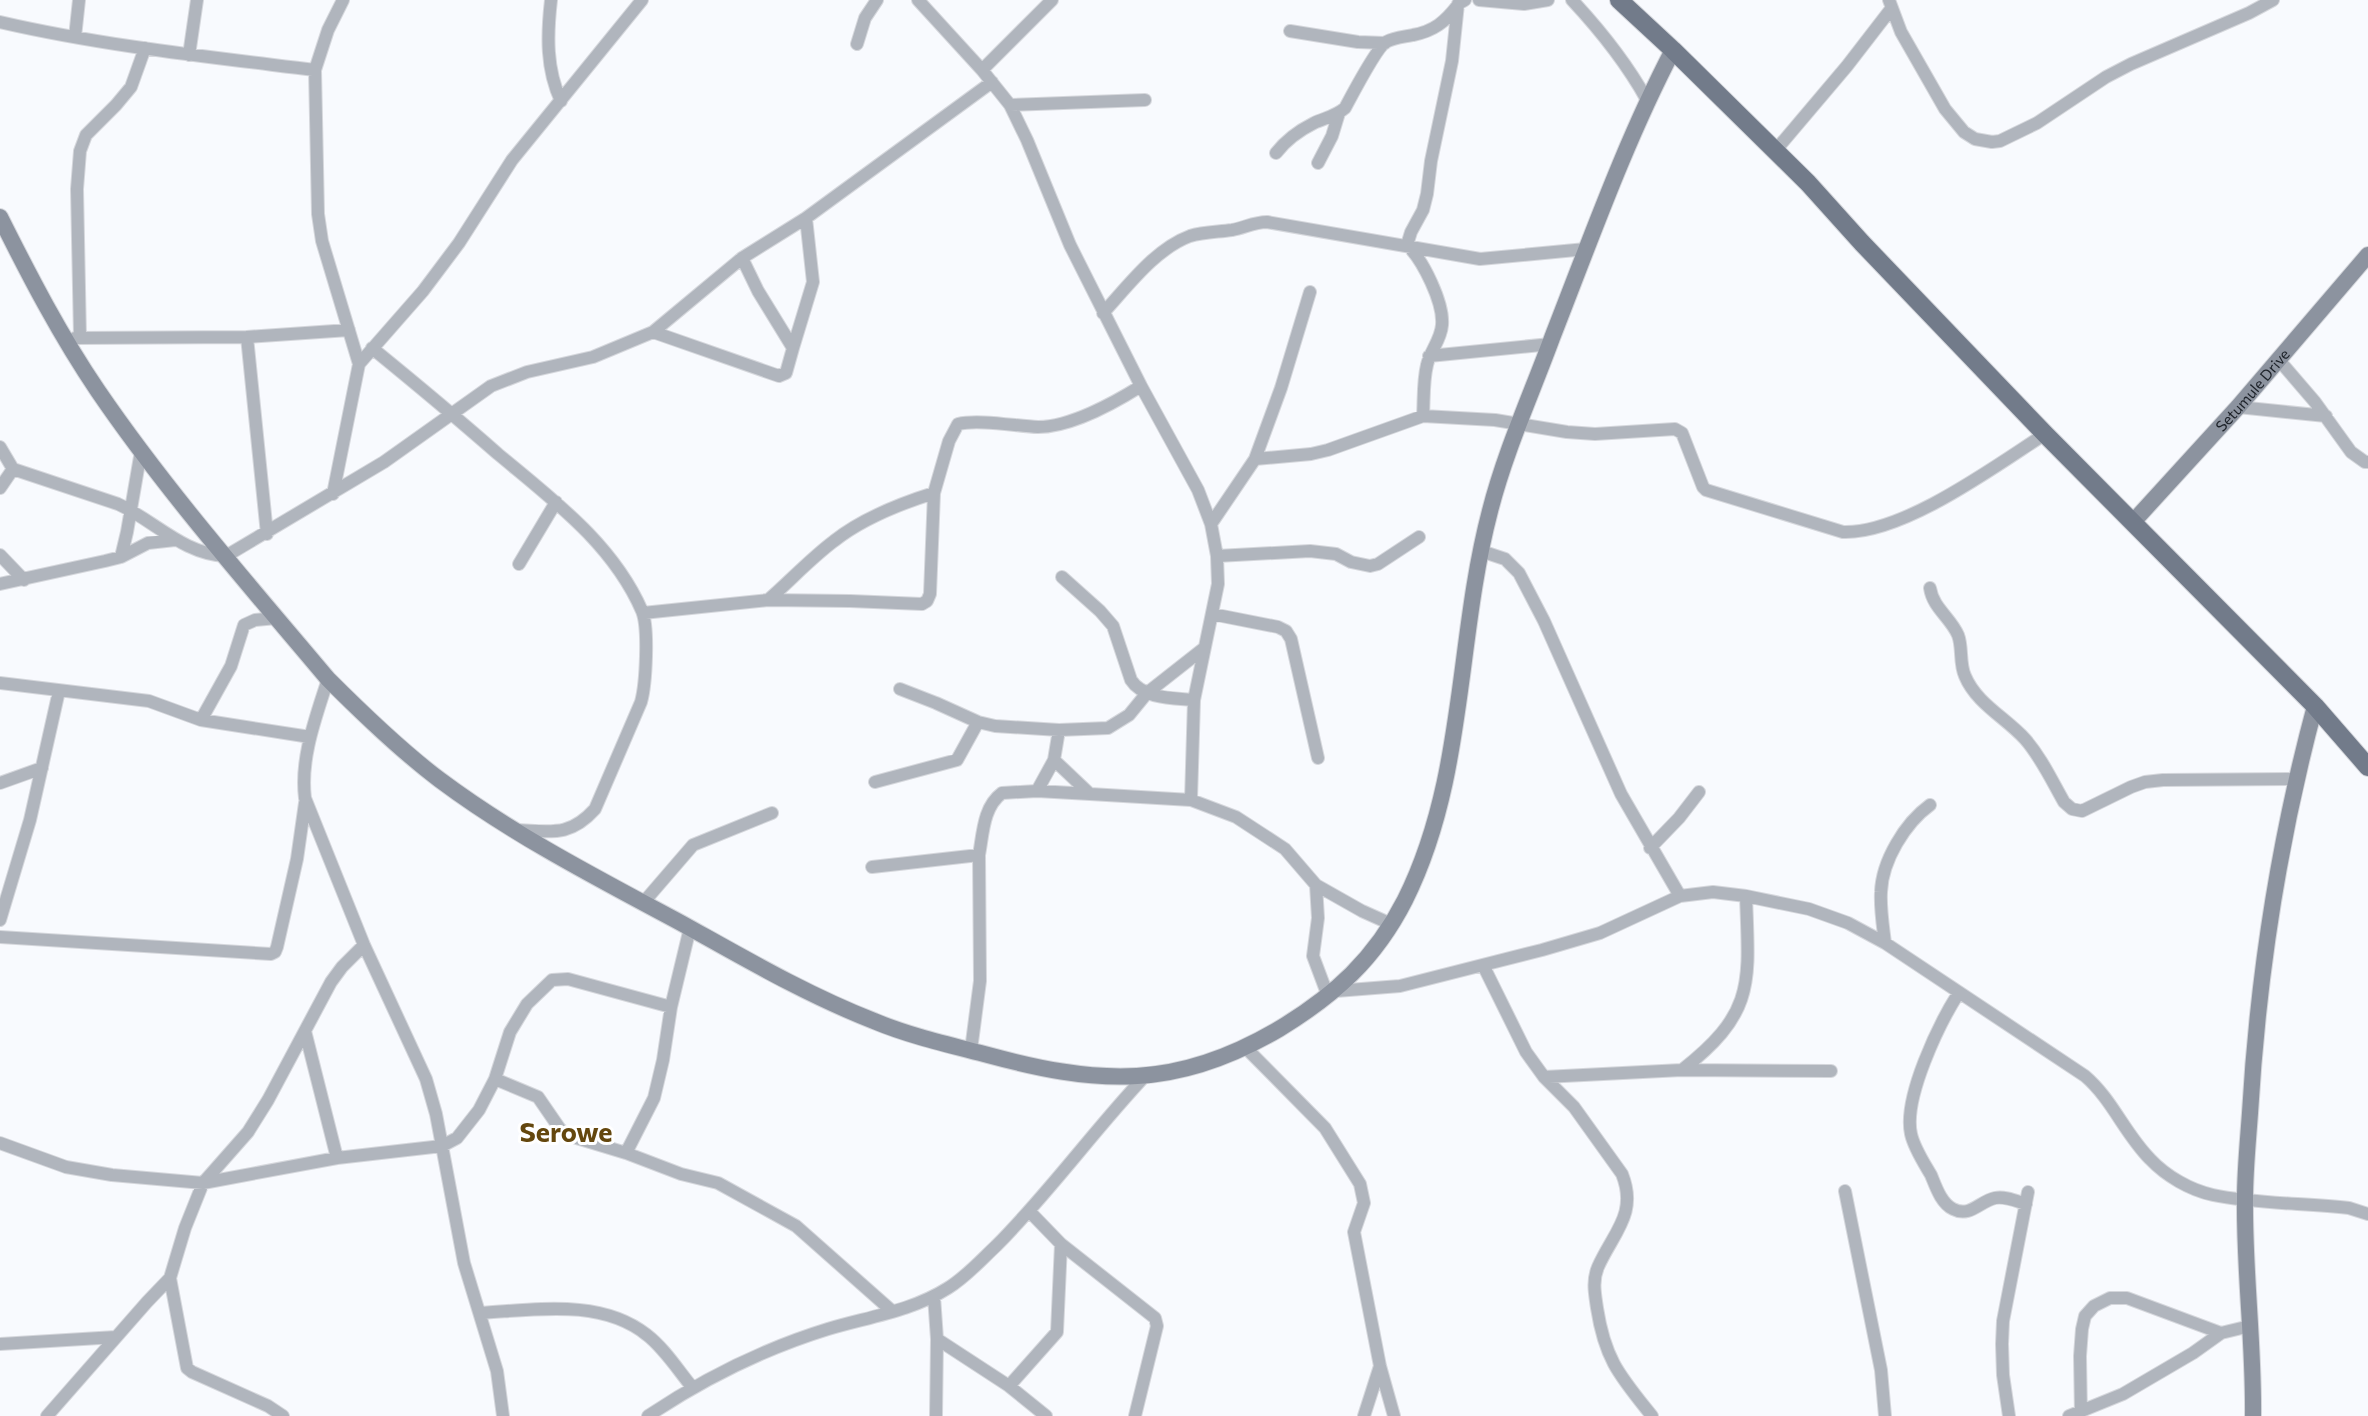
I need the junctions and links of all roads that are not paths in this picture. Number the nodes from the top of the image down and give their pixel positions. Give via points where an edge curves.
1 (79, 0) edge
2 (197, 0) edge
3 (343, 0) edge
4 (551, 0) edge
5 (642, 0) edge
6 (877, 0) edge
7 (918, 0) edge
8 (1052, 0) edge
9 (1479, 0) edge
10 (1548, 0) edge
11 (1572, 0) edge
12 (1619, 0) edge
13 (2273, 0) edge
14 (1461, 2) edge
15 (1890, 4) edge
16 (0, 22) edge
17 (1290, 32) dead end
18 (75, 37) junction
19 (1384, 43) junction
20 (857, 44) dead end
21 (145, 48) junction
22 (1673, 50) junction
23 (189, 55) junction
24 (315, 70) junction
25 (982, 70) junction
26 (992, 82) junction
27 (1145, 100) dead end
28 (1647, 100) junction
29 (561, 101) junction
30 (1010, 105) junction
31 (1339, 113) junction
32 (1775, 151) junction
33 (1276, 153) dead end
34 (1318, 163) dead end
35 (0, 217) edge
36 (806, 218) junction
37 (1407, 245) junction
38 (1586, 249) junction
39 (2368, 255) edge
40 (742, 258) junction
41 (1310, 292) dead end
42 (1104, 313) junction
43 (349, 330) junction
44 (653, 332) junction
45 (247, 337) junction
46 (72, 338) junction
47 (1551, 344) junction
48 (372, 348) junction
49 (793, 348) junction
50 (1430, 356) junction
51 (2278, 359) junction
52 (359, 364) junction
53 (1141, 386) junction
54 (2238, 407) junction
55 (453, 413) junction
56 (1423, 416) junction
57 (2326, 416) junction
58 (1518, 424) junction
59 (2045, 434) junction
60 (0, 447) edge
61 (141, 451) junction
62 (1256, 459) junction
63 (2368, 462) edge
64 (13, 469) junction
65 (0, 488) edge
66 (934, 493) junction
67 (333, 494) junction
68 (556, 502) junction
69 (132, 510) junction
70 (2133, 522) junction
71 (1211, 524) junction
72 (267, 534) junction
73 (1419, 537) dead end
74 (175, 540) junction
75 (1481, 551) junction
76 (0, 555) edge
77 (226, 556) junction
78 (1217, 556) junction
79 (121, 557) junction
80 (519, 564) dead end
81 (1062, 577) dead end
82 (24, 580) junction
83 (0, 584) edge
84 (1930, 588) dead end
85 (768, 600) junction
86 (643, 613) junction
87 (1212, 614) junction
88 (277, 618) junction
89 (1203, 649) junction
90 (328, 679) junction
91 (0, 683) edge
92 (900, 689) dead end
93 (59, 691) junction
94 (1147, 693) junction
95 (1194, 700) junction
96 (2315, 706) junction
97 (201, 720) junction
98 (978, 722) junction
99 (1059, 730) junction
100 (310, 737) junction
101 (1318, 758) dead end
102 (1054, 760) junction
103 (2368, 767) edge
104 (42, 768) junction
105 (2295, 779) junction
106 (875, 782) dead end
107 (0, 783) edge
108 (1037, 790) junction
109 (1699, 792) dead end
110 (1090, 794) junction
111 (305, 798) junction
112 (1191, 800) junction
113 (1930, 806) dead end
114 (772, 813) dead end
115 (513, 830) junction
116 (1650, 848) junction
117 (979, 855) junction
118 (872, 867) dead end
119 (1316, 885) junction
120 (1680, 896) junction
121 (1746, 896) junction
122 (643, 903) junction
123 (0, 920) edge
124 (1391, 924) junction
125 (690, 928) junction
126 (0, 937) edge
127 (1885, 943) junction
128 (364, 945) junction
129 (1483, 965) junction
130 (1958, 993) junction
131 (1332, 994) junction
132 (671, 1007) junction
133 (305, 1031) junction
134 (1246, 1048) junction
135 (971, 1050) junction
136 (1682, 1070) junction
137 (1831, 1071) dead end
138 (1146, 1075) junction
139 (1544, 1077) junction
140 (495, 1079) junction
141 (0, 1143) edge
142 (442, 1146) junction
143 (626, 1153) junction
144 (338, 1158) junction
145 (202, 1183) junction
146 (1845, 1191) dead end
147 (2245, 1199) junction
148 (1030, 1212) junction
149 (2368, 1214) edge
150 (1061, 1244) junction
151 (171, 1278) junction
152 (934, 1296) junction
153 (892, 1311) junction
154 (480, 1313) junction
155 (2250, 1326) junction
156 (2221, 1333) junction
157 (116, 1337) junction
158 (937, 1339) junction
159 (0, 1344) edge
160 (1380, 1366) junction
161 (1009, 1386) junction
162 (692, 1387) junction
163 (2077, 1415) edge
164 (47, 1416) edge
165 (283, 1416) edge
166 (503, 1416) edge
167 (648, 1416) edge
168 (936, 1416) edge
169 (1046, 1416) edge
170 (1135, 1416) edge
171 (1364, 1416) edge
172 (1394, 1416) edge
173 (1652, 1416) edge
174 (1886, 1416) edge
175 (2009, 1416) edge
176 (2253, 1416) edge

1 - 18 street
2 - 23 street
3 - 24 street
4 - 29 street via 550,70
5 - 29 street
6 - 20 street via 865,18
7 - 25 street
8 - 25 street
9 - 10 street via 1524,4
11 - 28 street via 1596,26
12 - 22 main road
13 - 15 street via 2131,63 2037,123 1992,142 1975,139 1955,124 1906,41
14 - 19 street via 1447,20 1429,32
14 - 37 street via 1427,194
15 - 32 street via 1847,66
16 - 18 street
17 - 19 street
18 - 21 street
19 - 31 street
21 - 23 street
21 - 46 street via 130,87 86,135 80,151
22 - 28 street
22 - 32 main road
23 - 24 street
24 - 43 street via 318,214 322,241
25 - 26 street
26 - 30 street
26 - 36 street
27 - 30 street
28 - 38 street
29 - 48 street via 512,160 423,291
30 - 42 street
31 - 33 street via 1312,124
31 - 34 street
32 - 59 main road
35 - 46 street via 41,300
36 - 40 street
36 - 49 street via 813,282
37 - 38 street via 1480,259
37 - 42 street via 1267,222 1194,235 1166,250
37 - 50 street via 1421,264 1440,308 1442,325
38 - 47 street
39 - 51 street, Setumule Drive
40 - 44 street
40 - 49 street
41 - 62 street
42 - 53 street
43 - 45 street
43 - 52 street
44 - 49 street via 779,376 786,373
44 - 55 street via 593,357 507,378
45 - 46 street
45 - 72 street
46 - 61 street via 98,391
47 - 50 street
47 - 58 street
48 - 52 street
48 - 55 street
50 - 56 street
51 - 54 street, Setumule Drive
51 - 57 street
52 - 67 street
53 - 66 street via 1062,424 958,424
53 - 71 street via 1198,490
54 - 57 street
54 - 70 street, Setumule Drive
55 - 67 street
55 - 68 street
56 - 58 street
56 - 62 street via 1328,450
57 - 63 street via 2351,452
58 - 59 street via 1595,434 1675,429 1682,433 1706,490 1828,530 1858,533 1917,511 1962,488
58 - 75 street via 1498,480
59 - 70 main road
60 - 64 street
61 - 69 street
61 - 77 street
62 - 71 street
64 - 65 street
64 - 69 street
66 - 85 street via 855,526
66 - 85 street via 927,601 922,604
67 - 72 street
68 - 80 street
68 - 86 street via 611,558
69 - 74 street
69 - 79 street
70 - 96 main road
71 - 78 street
72 - 77 street
73 - 78 street via 1370,566 1336,554 1310,551
74 - 77 street
74 - 79 street via 148,543
75 - 116 street via 1505,559 1519,573
75 - 124 street via 1447,781 1430,844
76 - 82 street
77 - 88 street
78 - 87 street via 1218,584
79 - 82 street
81 - 94 street via 1113,626 1131,680
82 - 83 street
84 - 105 street via 1931,597 1959,637 1964,675 1981,699 2026,740 2072,809 2082,811 2145,782
85 - 86 street
86 - 115 street via 643,694 596,809 572,829
87 - 89 street
87 - 101 street via 1286,631
88 - 90 street
88 - 97 street via 244,625 231,666
89 - 94 street
89 - 95 street
90 - 100 street
90 - 115 street via 434,776
91 - 93 street
92 - 98 street
93 - 97 street via 148,701
93 - 104 street
94 - 95 street
94 - 99 street via 1129,715 1108,728
95 - 112 street
96 - 103 main road
96 - 105 street
97 - 100 street
98 - 99 street via 1005,728
98 - 106 street via 957,760
99 - 102 street
100 - 111 street
102 - 108 street
102 - 110 street
104 - 107 street
104 - 123 street
105 - 147 street via 2259,993
108 - 110 street
108 - 117 street via 1008,791 997,796 987,813
109 - 116 street
110 - 112 street
111 - 126 street via 297,859 278,947 271,954
111 - 128 street
112 - 119 street via 1236,817 1268,836 1291,854
113 - 127 street via 1914,819 1884,874 1881,891
114 - 122 street via 693,845
115 - 122 street
116 - 120 street
117 - 118 street
117 - 135 street via 981,981
119 - 124 street
119 - 131 street via 1318,918 1313,956
120 - 121 street via 1713,892
120 - 129 street via 1600,933
121 - 127 street via 1809,909
121 - 136 street via 1747,980 1741,1005 1710,1048
122 - 125 street
124 - 131 street via 1352,976
125 - 132 street
125 - 135 street via 868,1019
127 - 130 street
128 - 133 street via 342,967
128 - 142 street via 426,1079
129 - 131 street via 1400,986
129 - 139 street via 1526,1052
130 - 147 street via 2098,1087 2122,1125 2163,1171 2211,1195
130 - 175 street via 1942,1019 1921,1071 1909,1120 1911,1136 1944,1202 1954,1210 1970,1212 1993,1198 2027,1198 2001,1344
131 - 134 street
132 - 140 street via 568,979 552,981 536,994 516,1021
132 - 143 street via 654,1098
133 - 144 street
133 - 145 street via 248,1132
134 - 138 street via 1201,1065
134 - 160 street via 1319,1121 1360,1184 1364,1203 1354,1232
135 - 138 street via 1061,1071
136 - 137 street
136 - 139 street
138 - 148 street
139 - 173 street via 1574,1107 1626,1183 1629,1198 1625,1218 1598,1268 1594,1285 1606,1350 1615,1369
140 - 142 street via 462,1132
140 - 143 street via 538,1097 564,1133
141 - 145 street via 76,1168
142 - 144 street
142 - 154 street via 464,1263
143 - 153 street via 718,1183 796,1226
144 - 145 street
145 - 151 street
146 - 174 street via 1881,1370
147 - 149 street via 2349,1208
147 - 155 street
148 - 150 street
148 - 152 street via 963,1277
150 - 161 street via 1057,1332
150 - 170 street via 1155,1317 1157,1326
151 - 157 street
151 - 165 street via 187,1368
152 - 153 street
152 - 158 street
153 - 162 street via 777,1346
154 - 162 street via 578,1309 623,1320 648,1336
154 - 166 street via 497,1371
155 - 156 street
155 - 176 street
156 - 163 street via 2150,1379
156 - 163 street via 2127,1298 2110,1298 2094,1306 2085,1316 2082,1329
157 - 159 street
157 - 164 street
158 - 161 street
158 - 168 street
160 - 171 street
160 - 172 street
161 - 169 street
162 - 167 street

